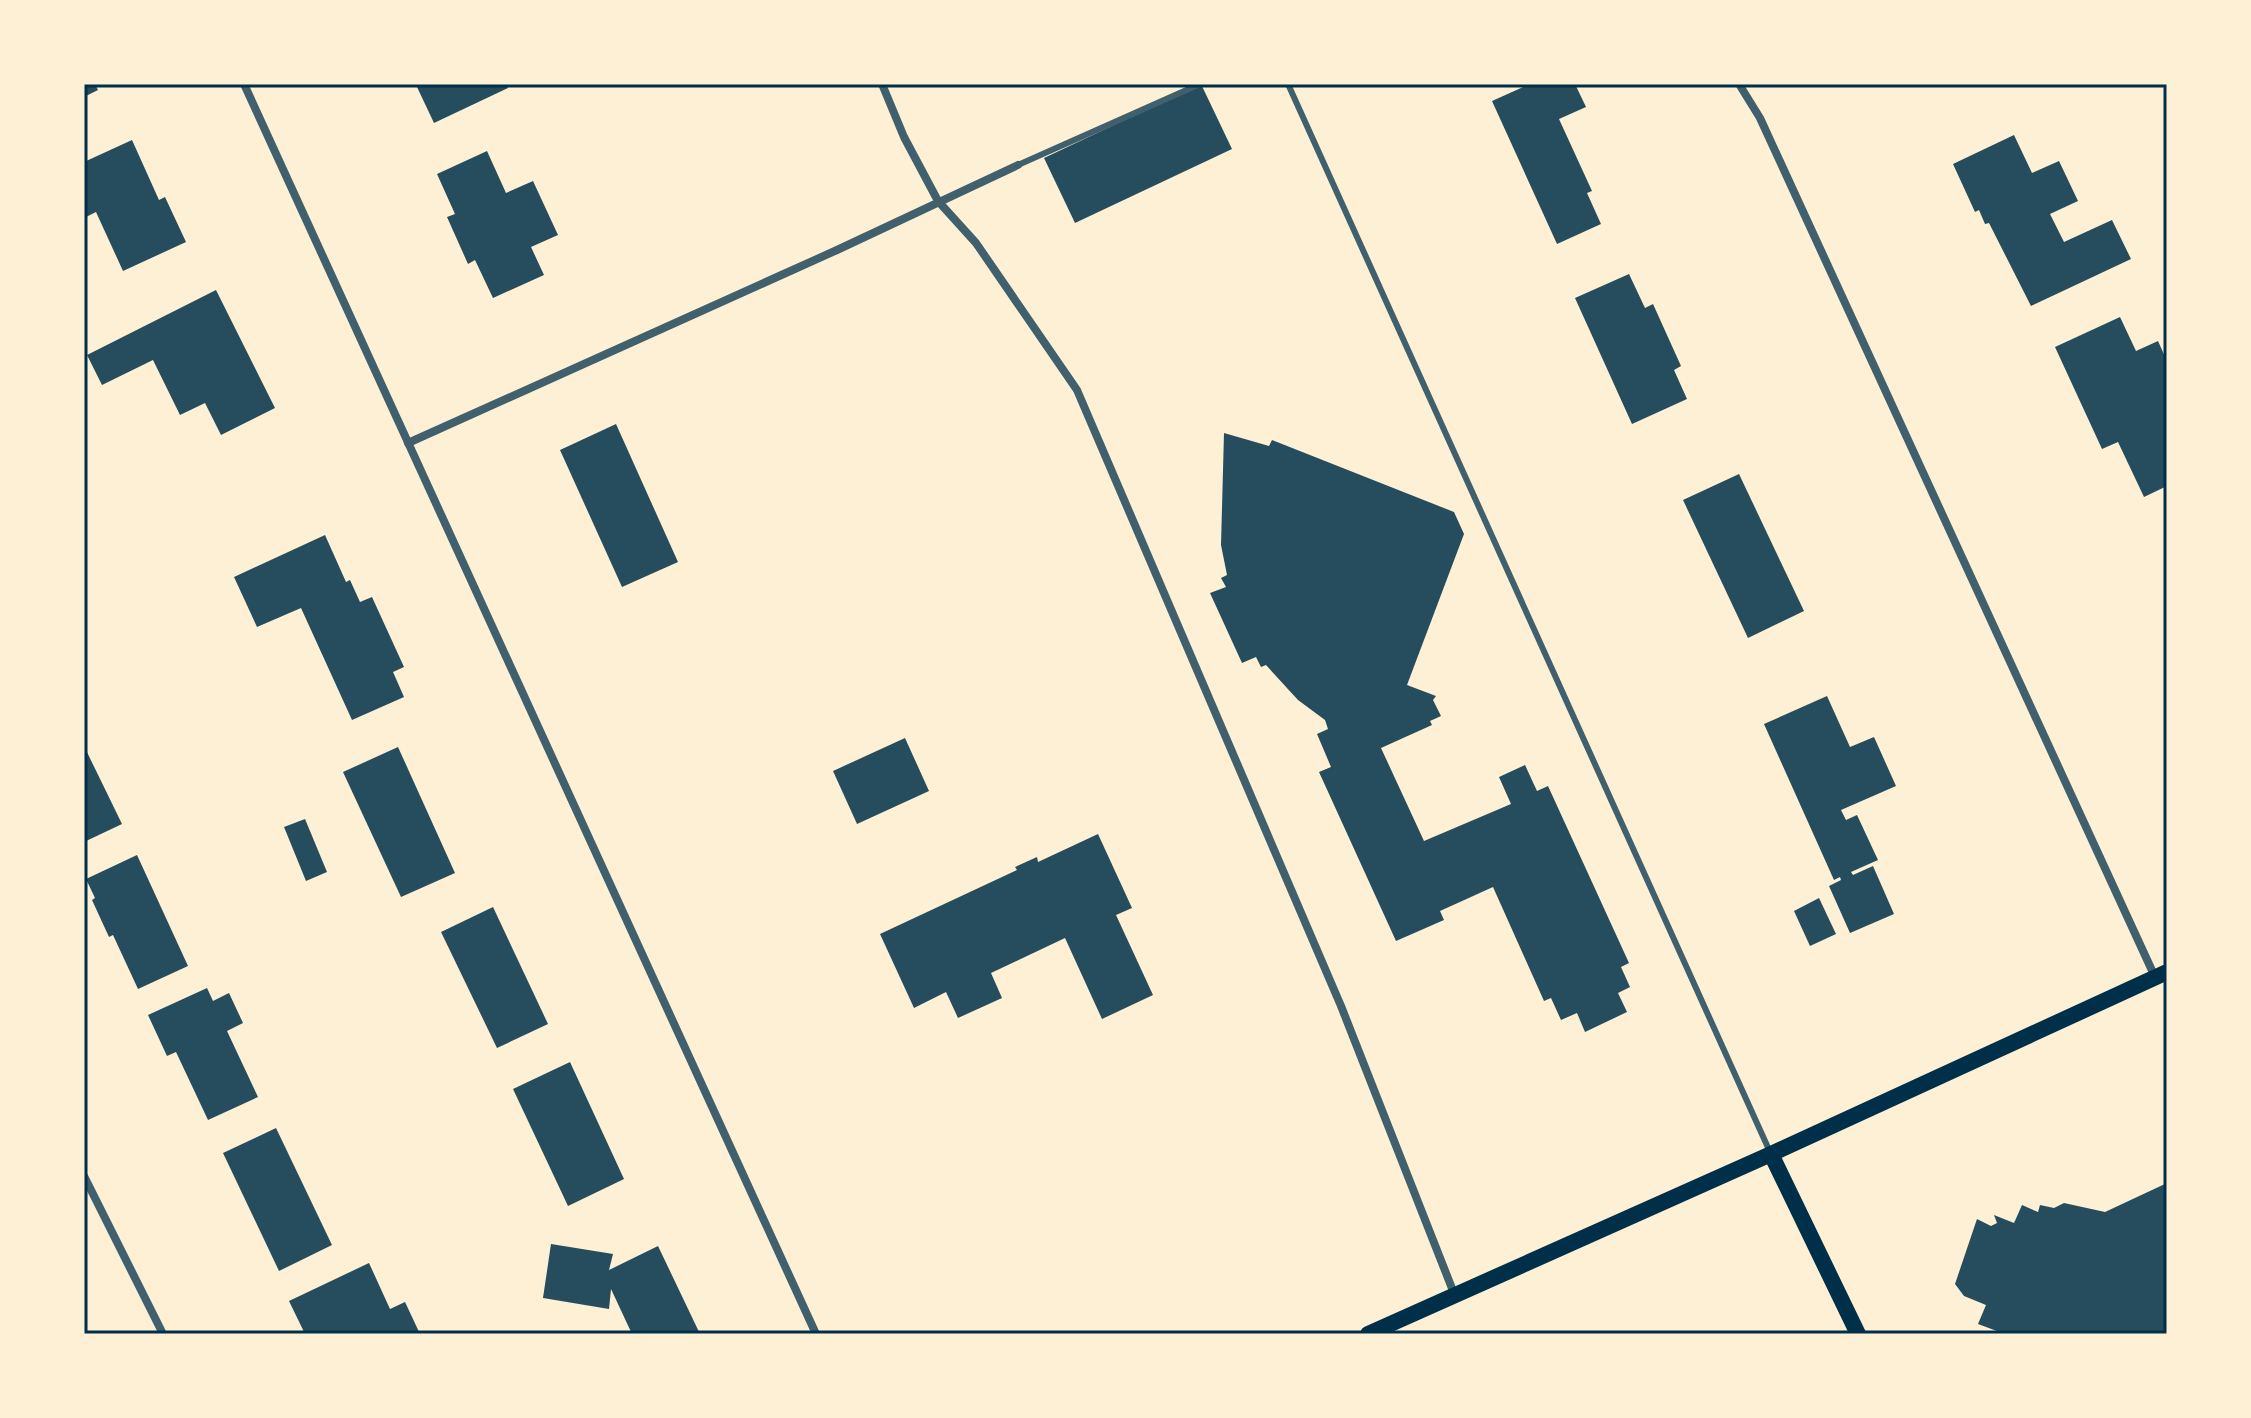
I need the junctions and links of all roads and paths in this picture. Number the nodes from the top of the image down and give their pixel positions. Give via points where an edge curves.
1 (244, 84) edge
2 (882, 84) edge
3 (1200, 84) edge
4 (1288, 84) edge
5 (1739, 84) edge
6 (1018, 165) joint
7 (938, 201) junction
8 (408, 443) junction
9 (2161, 975) edge
10 (1771, 1154) junction
11 (84, 1176) edge
12 (1455, 1297) junction
13 (163, 1334) edge
14 (816, 1334) edge
15 (1368, 1334) edge
16 (1858, 1334) edge

1 - 8 street
2 - 7 street
3 - 6 lane
4 - 10 lane
5 - 9 street via 1760,118
6 - 7 street
7 - 8 street
7 - 12 street via 976,243 1077,390 1341,1006
8 - 14 street
9 - 10 main road
10 - 12 main road
10 - 16 main road
11 - 13 street
12 - 15 main road

